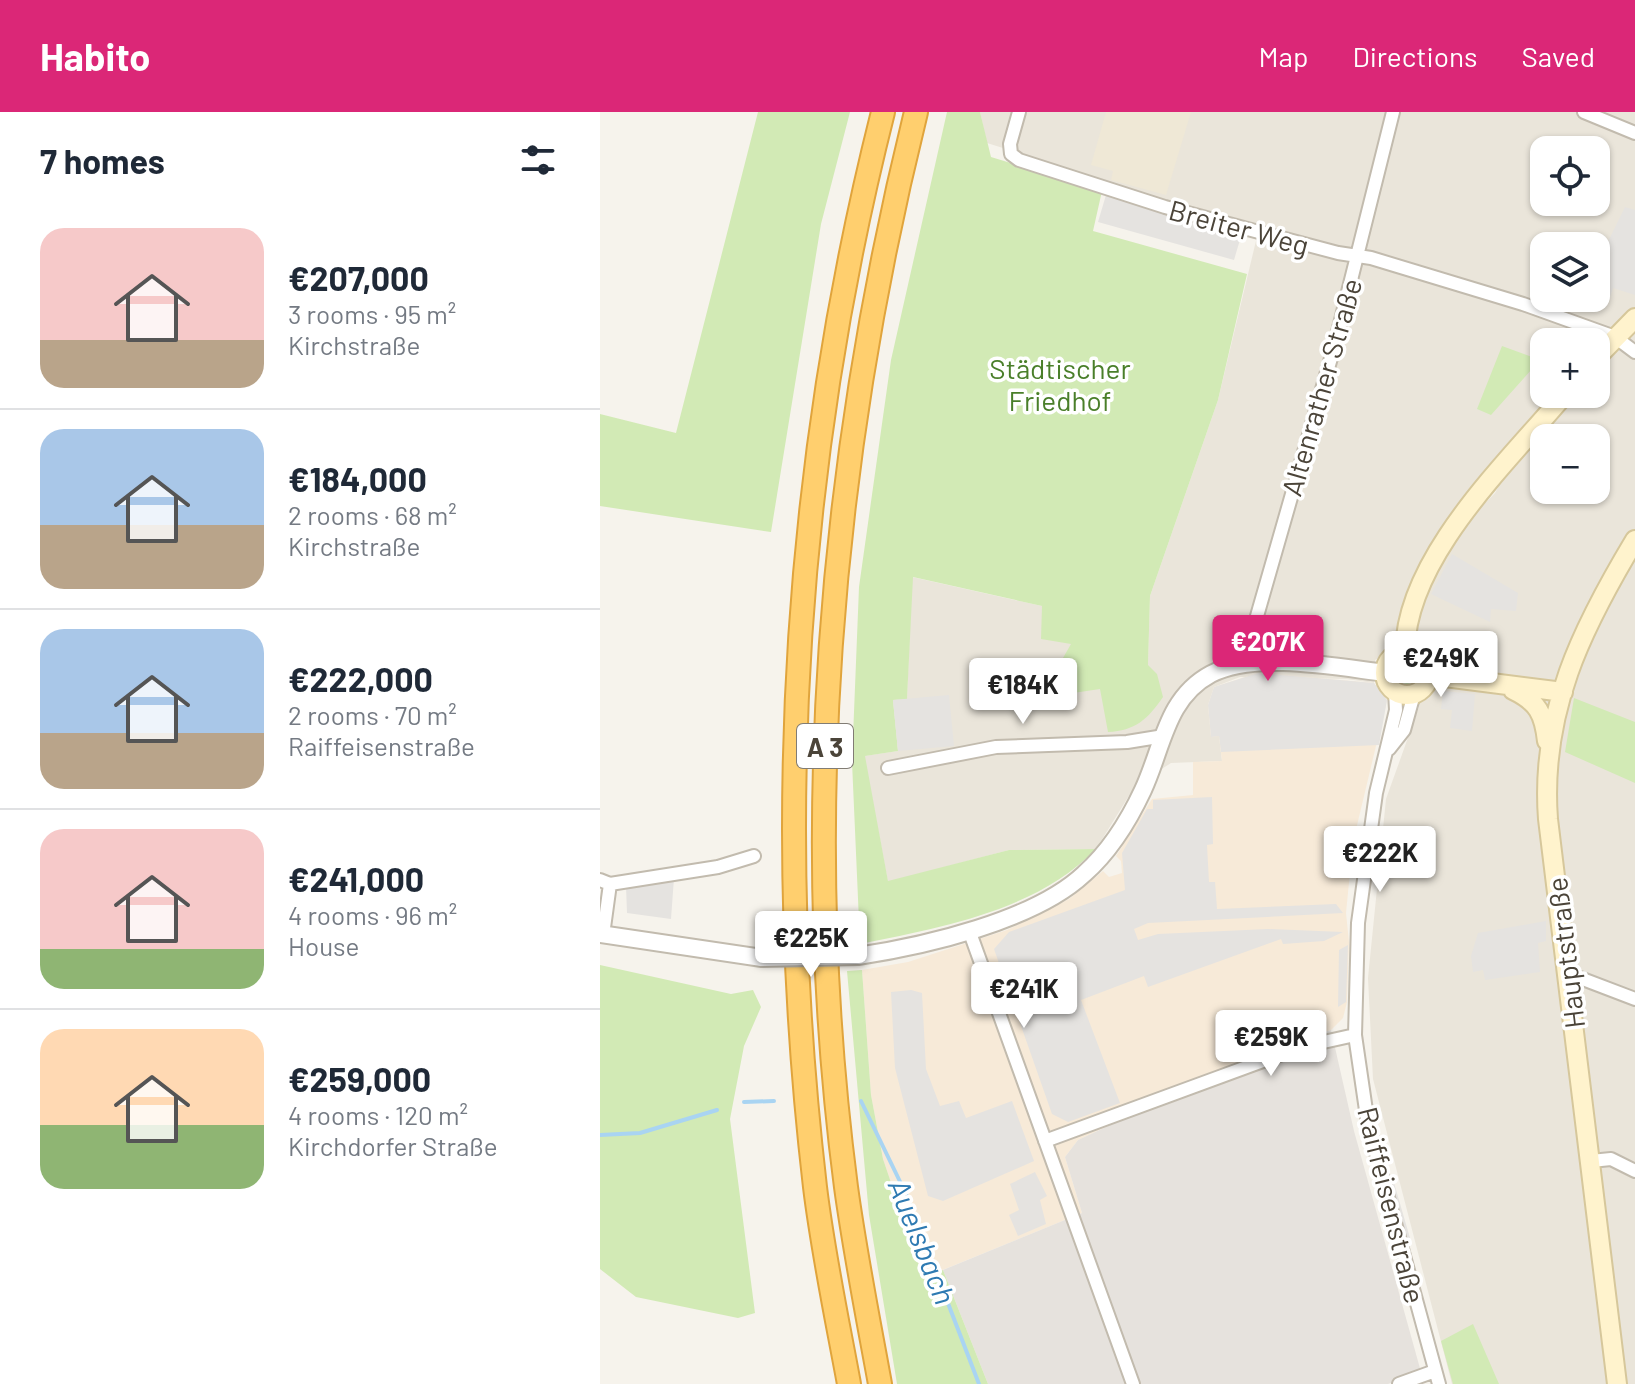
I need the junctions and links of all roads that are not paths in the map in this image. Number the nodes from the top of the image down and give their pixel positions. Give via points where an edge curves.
1 (883, 112) edge
2 (916, 112) edge
3 (1019, 112) edge
4 (1393, 112) edge
5 (1584, 112) edge
6 (1635, 133) edge
7 (1358, 256) junction
8 (1635, 318) edge
9 (1615, 337) junction
10 (1610, 343) edge
11 (1635, 352) edge
12 (1553, 408) edge
13 (1635, 540) edge
14 (1405, 651) junction
15 (1248, 662) junction
16 (1385, 673) junction
17 (1429, 675) junction
18 (1500, 683) junction
19 (1395, 692) junction
20 (1563, 692) junction
21 (1414, 694) junction
22 (1164, 736) junction
23 (1387, 752) junction
24 (1549, 755) junction
25 (888, 768) dead end
26 (754, 856) dead end
27 (605, 882) edge
28 (969, 930) junction
29 (602, 934) edge
30 (1568, 982) junction
31 (1635, 999) edge
32 (1355, 1035) junction
33 (1045, 1141) junction
34 (1591, 1161) junction
35 (1635, 1171) edge
36 (1437, 1378) edge
37 (849, 1384) edge
38 (880, 1384) edge
39 (1133, 1384) edge
40 (1399, 1384) edge
41 (1617, 1384) edge

1 - 37 highway, A 3 via 844,281 817,450 804,566 795,753 793,870 805,1081 815,1189
2 - 38 highway, A 3 via 857,391 836,566 825,764 824,863 835,1083 846,1186
3 - 7 street, Breiter Weg via 1010,144 1011,154 1019,160 1279,238
4 - 7 street, Altenrather Straße
5 - 6 street
7 - 9 street, Breiter Weg
7 - 15 street, Altenrather Straße
8 - 9 main road
9 - 10 main road
9 - 11 street, Breiter Weg
12 - 14 main road via 1449,535 1412,608
13 - 20 main road, Hauptstraße via 1587,621
14 - 16 main road via 1391,658
14 - 17 main road via 1420,655
15 - 16 street
15 - 22 street via 1214,673 1185,693
16 - 19 main road
17 - 18 main road
17 - 21 main road
18 - 20 main road
18 - 24 main road via 1527,696 1540,710
19 - 21 main road
19 - 23 street, Raiffeisenstraße
20 - 24 main road, Hauptstraße
21 - 23 street, Raiffeisenstraße via 1404,730
22 - 25 street via 996,747
22 - 28 street via 1123,825 1083,876 1041,902
23 - 32 street, Raiffeisenstraße via 1358,923
24 - 30 main road, Hauptstraße via 1548,814
26 - 27 street via 718,867
27 - 29 street
28 - 29 street, bridge via 858,956 762,958
28 - 33 street
30 - 31 street via 1580,978
30 - 34 main road, Hauptstraße
32 - 33 street via 1301,1047
32 - 36 street, Raiffeisenstraße via 1368,1124
33 - 39 street
34 - 35 street via 1611,1159
34 - 41 main road, Hauptstraße
36 - 40 street, Raiffeisenstraße

